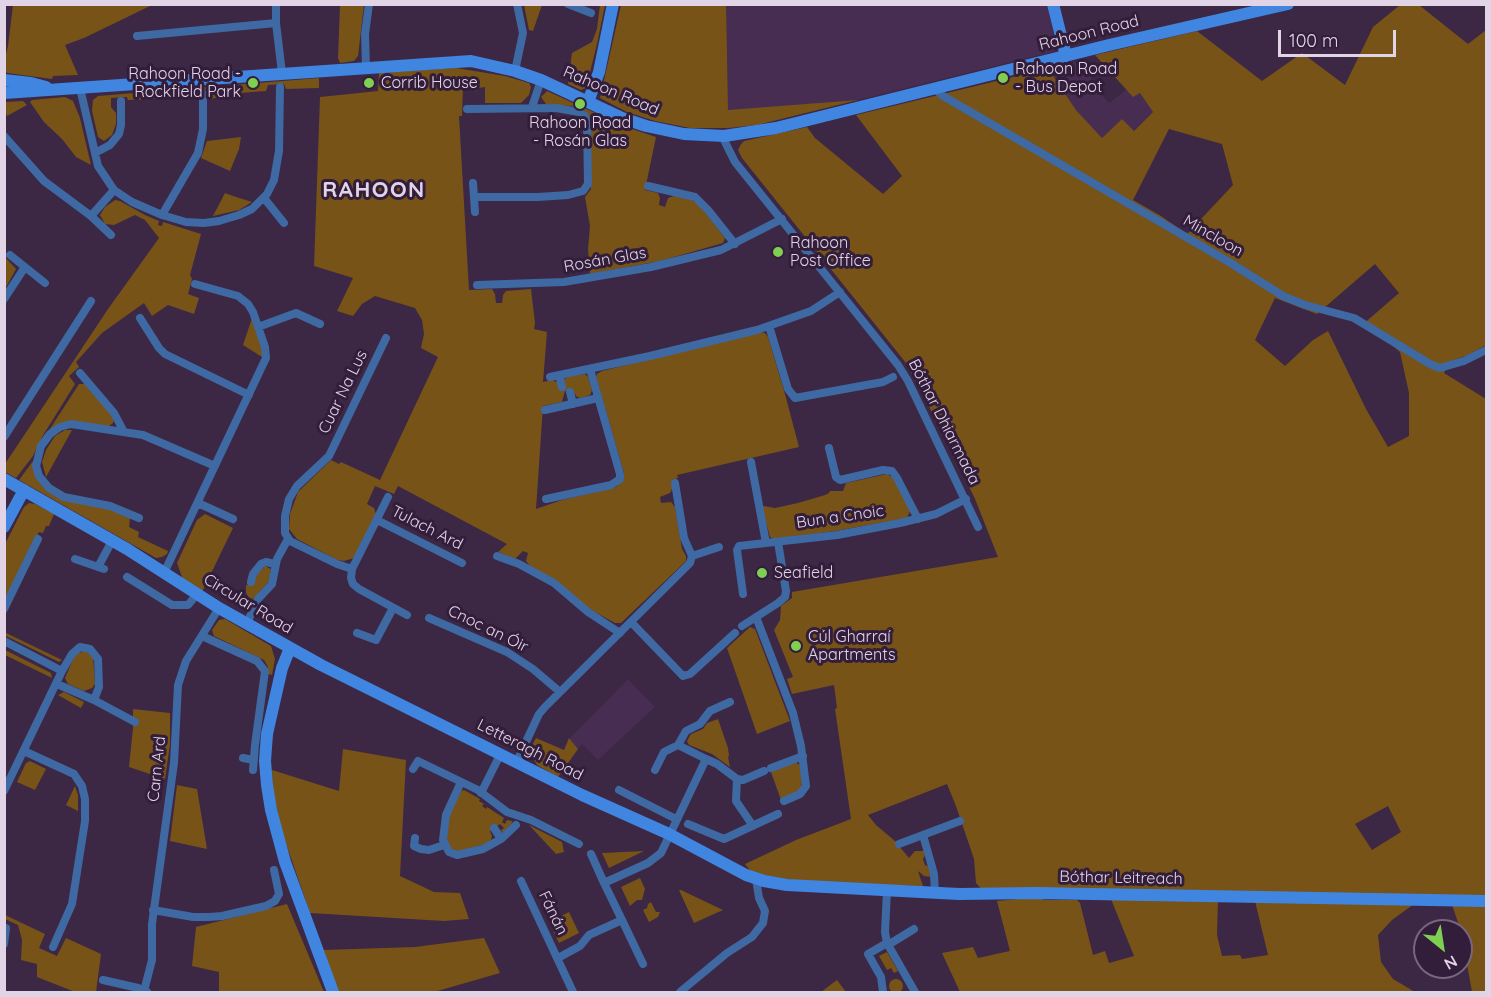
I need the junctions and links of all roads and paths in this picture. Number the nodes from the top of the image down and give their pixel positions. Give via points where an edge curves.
1 (276, 4) edge
2 (369, 4) edge
3 (517, 4) edge
4 (568, 4) edge
5 (613, 4) edge
6 (1053, 4) edge
7 (1288, 4) edge
8 (591, 13) dead end
9 (276, 23) junction
10 (137, 36) dead end
11 (1066, 56) junction
12 (366, 68) junction
13 (515, 71) junction
14 (282, 73) junction
15 (4, 80) edge
16 (541, 80) junction
17 (280, 87) dead end
18 (80, 88) junction
19 (935, 88) junction
20 (53, 89) junction
21 (4, 93) edge
22 (203, 94) dead end
23 (121, 101) dead end
24 (588, 102) junction
25 (532, 107) junction
26 (466, 109) dead end
27 (4, 136) edge
28 (724, 136) junction
29 (95, 153) junction
30 (473, 183) dead end
31 (648, 186) dead end
32 (114, 190) junction
33 (474, 197) junction
34 (264, 198) junction
35 (475, 213) dead end
36 (162, 215) junction
37 (91, 216) junction
38 (782, 219) junction
39 (284, 223) dead end
40 (111, 235) dead end
41 (735, 244) junction
42 (10, 255) dead end
43 (24, 267) junction
44 (45, 283) dead end
45 (195, 284) dead end
46 (477, 285) dead end
47 (840, 292) junction
48 (4, 299) edge
49 (91, 301) dead end
50 (140, 318) dead end
51 (320, 324) dead end
52 (769, 326) junction
53 (258, 327) junction
54 (386, 339) dead end
55 (1486, 350) edge
56 (590, 369) junction
57 (80, 373) dead end
58 (893, 377) dead end
59 (249, 395) junction
60 (598, 398) junction
61 (573, 404) junction
62 (545, 410) dead end
63 (123, 432) junction
64 (4, 436) edge
65 (829, 448) dead end
66 (751, 462) dead end
67 (215, 466) junction
68 (4, 479) edge
69 (675, 483) dead end
70 (24, 490) junction
71 (388, 497) dead end
72 (546, 499) dead end
73 (966, 500) junction
74 (198, 503) junction
75 (139, 518) dead end
76 (233, 519) dead end
77 (918, 519) junction
78 (377, 520) junction
79 (4, 527) edge
80 (978, 527) dead end
81 (38, 539) dead end
82 (288, 539) junction
83 (112, 541) junction
84 (778, 542) junction
85 (766, 543) junction
86 (719, 547) dead end
87 (497, 556) dead end
88 (692, 556) junction
89 (75, 559) dead end
90 (462, 563) dead end
91 (275, 564) junction
92 (352, 569) junction
93 (164, 573) junction
94 (127, 577) dead end
95 (251, 582) dead end
96 (197, 594) junction
97 (743, 594) dead end
98 (219, 608) junction
99 (393, 608) junction
100 (4, 609) edge
101 (407, 615) dead end
102 (756, 617) junction
103 (429, 618) dead end
104 (631, 622) junction
105 (247, 623) junction
106 (357, 633) dead end
107 (620, 633) junction
108 (202, 636) junction
109 (4, 641) edge
110 (290, 648) junction
111 (62, 671) junction
112 (57, 684) junction
113 (560, 692) junction
114 (94, 700) junction
115 (730, 702) dead end
116 (135, 722) dead end
117 (678, 745) junction
118 (24, 752) junction
119 (501, 753) junction
120 (803, 756) junction
121 (243, 759) dead end
122 (706, 759) junction
123 (254, 760) junction
124 (518, 761) junction
125 (413, 769) dead end
126 (253, 770) dead end
127 (655, 770) dead end
128 (737, 778) junction
129 (461, 782) junction
130 (619, 790) dead end
131 (4, 791) edge
132 (481, 793) junction
133 (784, 801) dead end
134 (778, 814) dead end
135 (676, 819) junction
136 (960, 821) dead end
137 (688, 824) dead end
138 (516, 825) dead end
139 (753, 826) junction
140 (494, 828) dead end
141 (669, 834) junction
142 (923, 835) junction
143 (415, 838) dead end
144 (501, 839) junction
145 (579, 844) dead end
146 (899, 844) dead end
147 (444, 845) junction
148 (591, 854) dead end
149 (274, 870) dead end
150 (756, 879) junction
151 (521, 881) dead end
152 (604, 883) junction
153 (887, 890) junction
154 (935, 893) junction
155 (1486, 901) edge
156 (534, 909) junction
157 (153, 910) junction
158 (524, 914) dead end
159 (622, 920) junction
160 (6, 928) dead end
161 (914, 930) dead end
162 (4, 944) edge
163 (887, 944) junction
164 (53, 947) dead end
165 (558, 958) junction
166 (643, 964) dead end
167 (103, 980) dead end
168 (146, 992) edge
169 (333, 993) edge
170 (573, 993) edge
171 (680, 993) edge
172 (883, 993) edge
173 (915, 993) edge

1 - 9 street
2 - 12 street
3 - 13 street via 523,33
4 - 8 street
5 - 24 street
6 - 11 street
7 - 11 street, Rahoon Road
9 - 10 street
9 - 14 street
11 - 19 street, Rahoon Road
12 - 13 street, Rahoon Road via 461,61
12 - 14 street, Rahoon Road
13 - 16 street, Rahoon Road
14 - 18 street, Rahoon Road
15 - 20 street, Rahoon Road
16 - 24 street, Rahoon Road
16 - 25 street
17 - 34 street via 279,151 274,180
18 - 20 street, Rahoon Road
18 - 29 street
19 - 28 street, Rahoon Road via 759,132
19 - 55 street, Mincloon via 1283,296 1354,318 1440,368
20 - 21 street, Rahoon Road
22 - 36 street via 198,153
23 - 29 street via 122,125 118,136
24 - 28 street, Rahoon Road via 646,126 684,134
25 - 26 street
25 - 33 street via 574,110 585,116 586,187 562,196
27 - 37 street via 44,181
28 - 38 street, Bóthar Dhiarmada via 735,162
29 - 32 street via 102,175
30 - 33 street
31 - 41 street via 694,197
32 - 36 street
32 - 37 street
33 - 35 street
34 - 36 street via 252,209 219,221 192,223
34 - 39 street
37 - 40 street
38 - 41 street, Rosán Glas
38 - 47 street, Bóthar Dhiarmada
41 - 46 street, Rosán Glas via 674,262 564,282
42 - 43 street
43 - 44 street
43 - 48 street
45 - 53 street via 242,298 252,308
47 - 52 street via 811,311
47 - 73 street, Bóthar Dhiarmada via 908,381
49 - 64 street
50 - 59 street via 165,354
51 - 53 street via 296,313
52 - 56 street
52 - 58 street via 788,389 795,398
53 - 59 street via 266,358
54 - 82 street, Cuar Na Lus via 328,458 302,481 289,500 285,522
56 - 60 street
56 - 61 street via 555,376
57 - 63 street via 114,413
59 - 67 street
60 - 61 street
60 - 72 street via 620,479
61 - 62 street
63 - 67 street via 147,436
63 - 75 street via 76,425 60,427 44,442 36,470 60,496 116,507
65 - 77 street, Bun a Cnoic via 840,480 886,470 893,472
66 - 85 street
67 - 74 street
68 - 70 street, Circular Road
69 - 88 street via 684,538
70 - 79 street
70 - 83 street, Circular Road
71 - 78 street, Tulach Ard
73 - 77 street, Bun a Cnoic
73 - 80 street, Bóthar Dhiarmada
74 - 76 street
74 - 93 street
77 - 84 street, Bun a Cnoic
78 - 90 street, Tulach Ard
78 - 92 street, Tulach Ard
81 - 100 street
82 - 91 street
82 - 92 street
83 - 89 street via 101,568
83 - 93 street, Circular Road
84 - 85 street, Bun a Cnoic
84 - 102 street via 786,594
85 - 97 street, Bun a Cnoic via 738,547
86 - 88 street
87 - 107 street via 554,583
88 - 104 street via 690,563
91 - 95 street via 264,562 253,573
91 - 105 street via 272,584 260,596
92 - 99 street via 355,586
93 - 96 street, Circular Road
94 - 96 street via 172,605 188,605
96 - 98 street, Circular Road
98 - 105 street, Circular Road
98 - 108 street, Carn Ard
99 - 101 street
99 - 106 street via 376,640
102 - 104 street via 683,676
102 - 120 street via 793,713
103 - 113 street, Cnoc an Óir via 507,652
104 - 107 street
105 - 110 street, Circular Road
107 - 113 street
108 - 123 street via 257,661 264,669
108 - 157 street, Carn Ard via 186,661 178,685 174,763
109 - 111 street
110 - 119 street, Letteragh Road
110 - 169 street, Circular Road via 267,734 267,785 285,862
111 - 112 street
111 - 114 street via 75,650 87,647 93,652 98,659 99,687
112 - 114 street
112 - 118 street
113 - 124 street via 539,714
114 - 116 street
115 - 117 street via 710,711 700,724 686,731
117 - 122 street
117 - 127 street via 664,752
118 - 131 street
118 - 164 street via 74,774 85,799 72,904
119 - 124 street, Letteragh Road
119 - 132 street
120 - 128 street via 742,780
120 - 133 street via 805,789
121 - 123 street
122 - 128 street
122 - 135 street
123 - 126 street
124 - 141 street, Letteragh Road
125 - 129 street via 418,760
128 - 139 street via 736,801
129 - 132 street
129 - 147 street via 446,815
130 - 135 street
132 - 145 street via 507,812
134 - 139 street
135 - 141 street
136 - 142 street
137 - 139 street via 720,839
138 - 144 street
140 - 144 street
141 - 150 street, Letteragh Road
141 - 152 street via 656,859
142 - 146 street
142 - 154 street
143 - 147 street via 414,846 421,849
144 - 147 street via 483,849 457,855
148 - 152 street
149 - 157 street via 279,888 277,899 262,907 204,917
150 - 153 street, Bóthar Leitreach via 787,885
150 - 171 street via 765,910 764,923
151 - 156 street, Fánán
152 - 159 street
153 - 154 street, Bóthar Leitreach
153 - 163 street
154 - 155 street, Bóthar Leitreach
156 - 158 street
156 - 165 street, Fánán
157 - 168 street, Carn Ard via 152,960
159 - 165 street, Fánán via 589,935 580,946
159 - 166 street
160 - 162 street
161 - 163 street
163 - 172 street via 868,954 881,977
163 - 173 street
165 - 170 street, Fánán
167 - 168 street, Carn Ard

